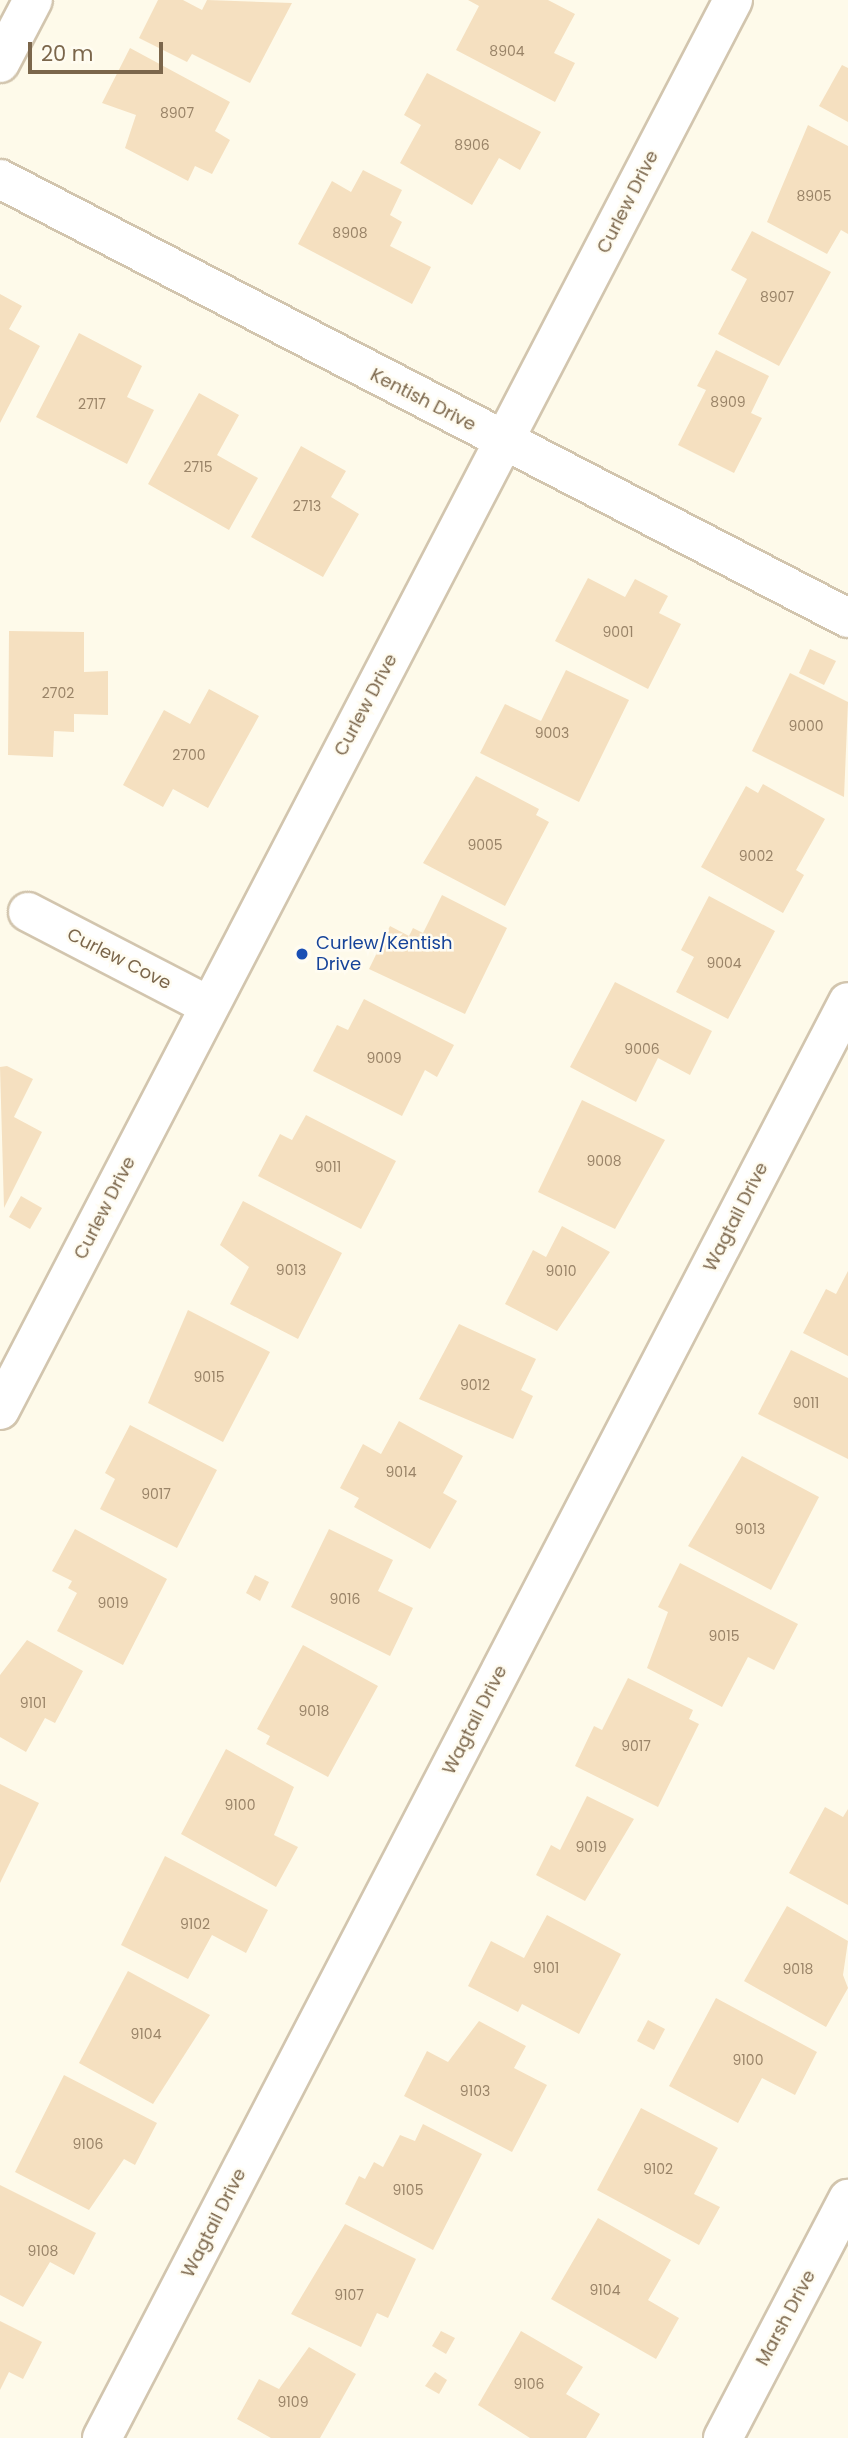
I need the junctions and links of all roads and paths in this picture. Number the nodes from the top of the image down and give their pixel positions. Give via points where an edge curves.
1 (33, 0) edge
2 (733, 0) edge
3 (0, 63) edge
4 (0, 179) edge
5 (504, 442) junction
6 (848, 618) edge
7 (27, 912) dead end
8 (848, 1002) edge
9 (209, 1006) junction
10 (0, 1410) edge
11 (848, 2199) edge
12 (102, 2438) edge
13 (723, 2438) edge

1 - 3 street
2 - 5 street, Curlew Drive
4 - 5 street, Kentish Drive
5 - 6 street, Kentish Drive
5 - 9 street, Curlew Drive
7 - 9 street, Curlew Cove
8 - 12 street, Wagtail Drive
9 - 10 street, Curlew Drive
11 - 13 street, Marsh Drive

